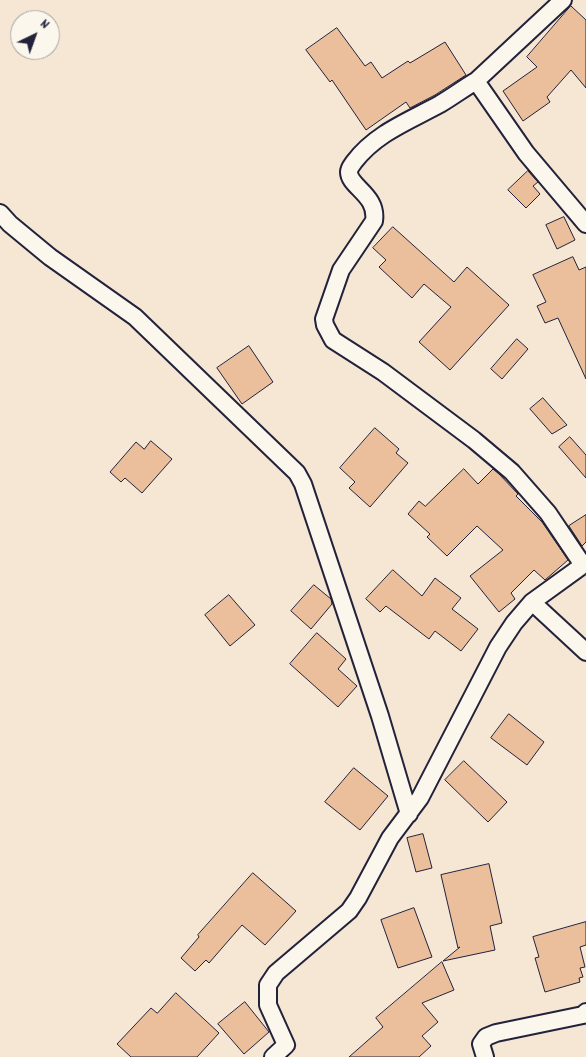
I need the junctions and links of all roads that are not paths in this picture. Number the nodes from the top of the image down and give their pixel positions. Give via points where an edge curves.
1 (563, 0) edge
2 (476, 81) junction
3 (0, 213) edge
4 (586, 224) edge
5 (584, 564) edge
6 (532, 602) junction
7 (586, 652) edge
8 (409, 814) junction
9 (586, 1012) edge
10 (273, 1057) edge
11 (485, 1057) edge

1 - 2 street
2 - 4 street via 526,153
2 - 5 street via 394,127 363,151 349,168 352,180 376,213 341,270 324,319 325,325 333,340 383,372 512,472 548,513
3 - 8 street via 50,256 135,317 297,473 348,616
5 - 6 street
6 - 7 street
6 - 8 street via 498,647
8 - 10 street via 390,838 349,911 276,974 268,985 268,1005 286,1045
9 - 11 street via 486,1037 481,1044

